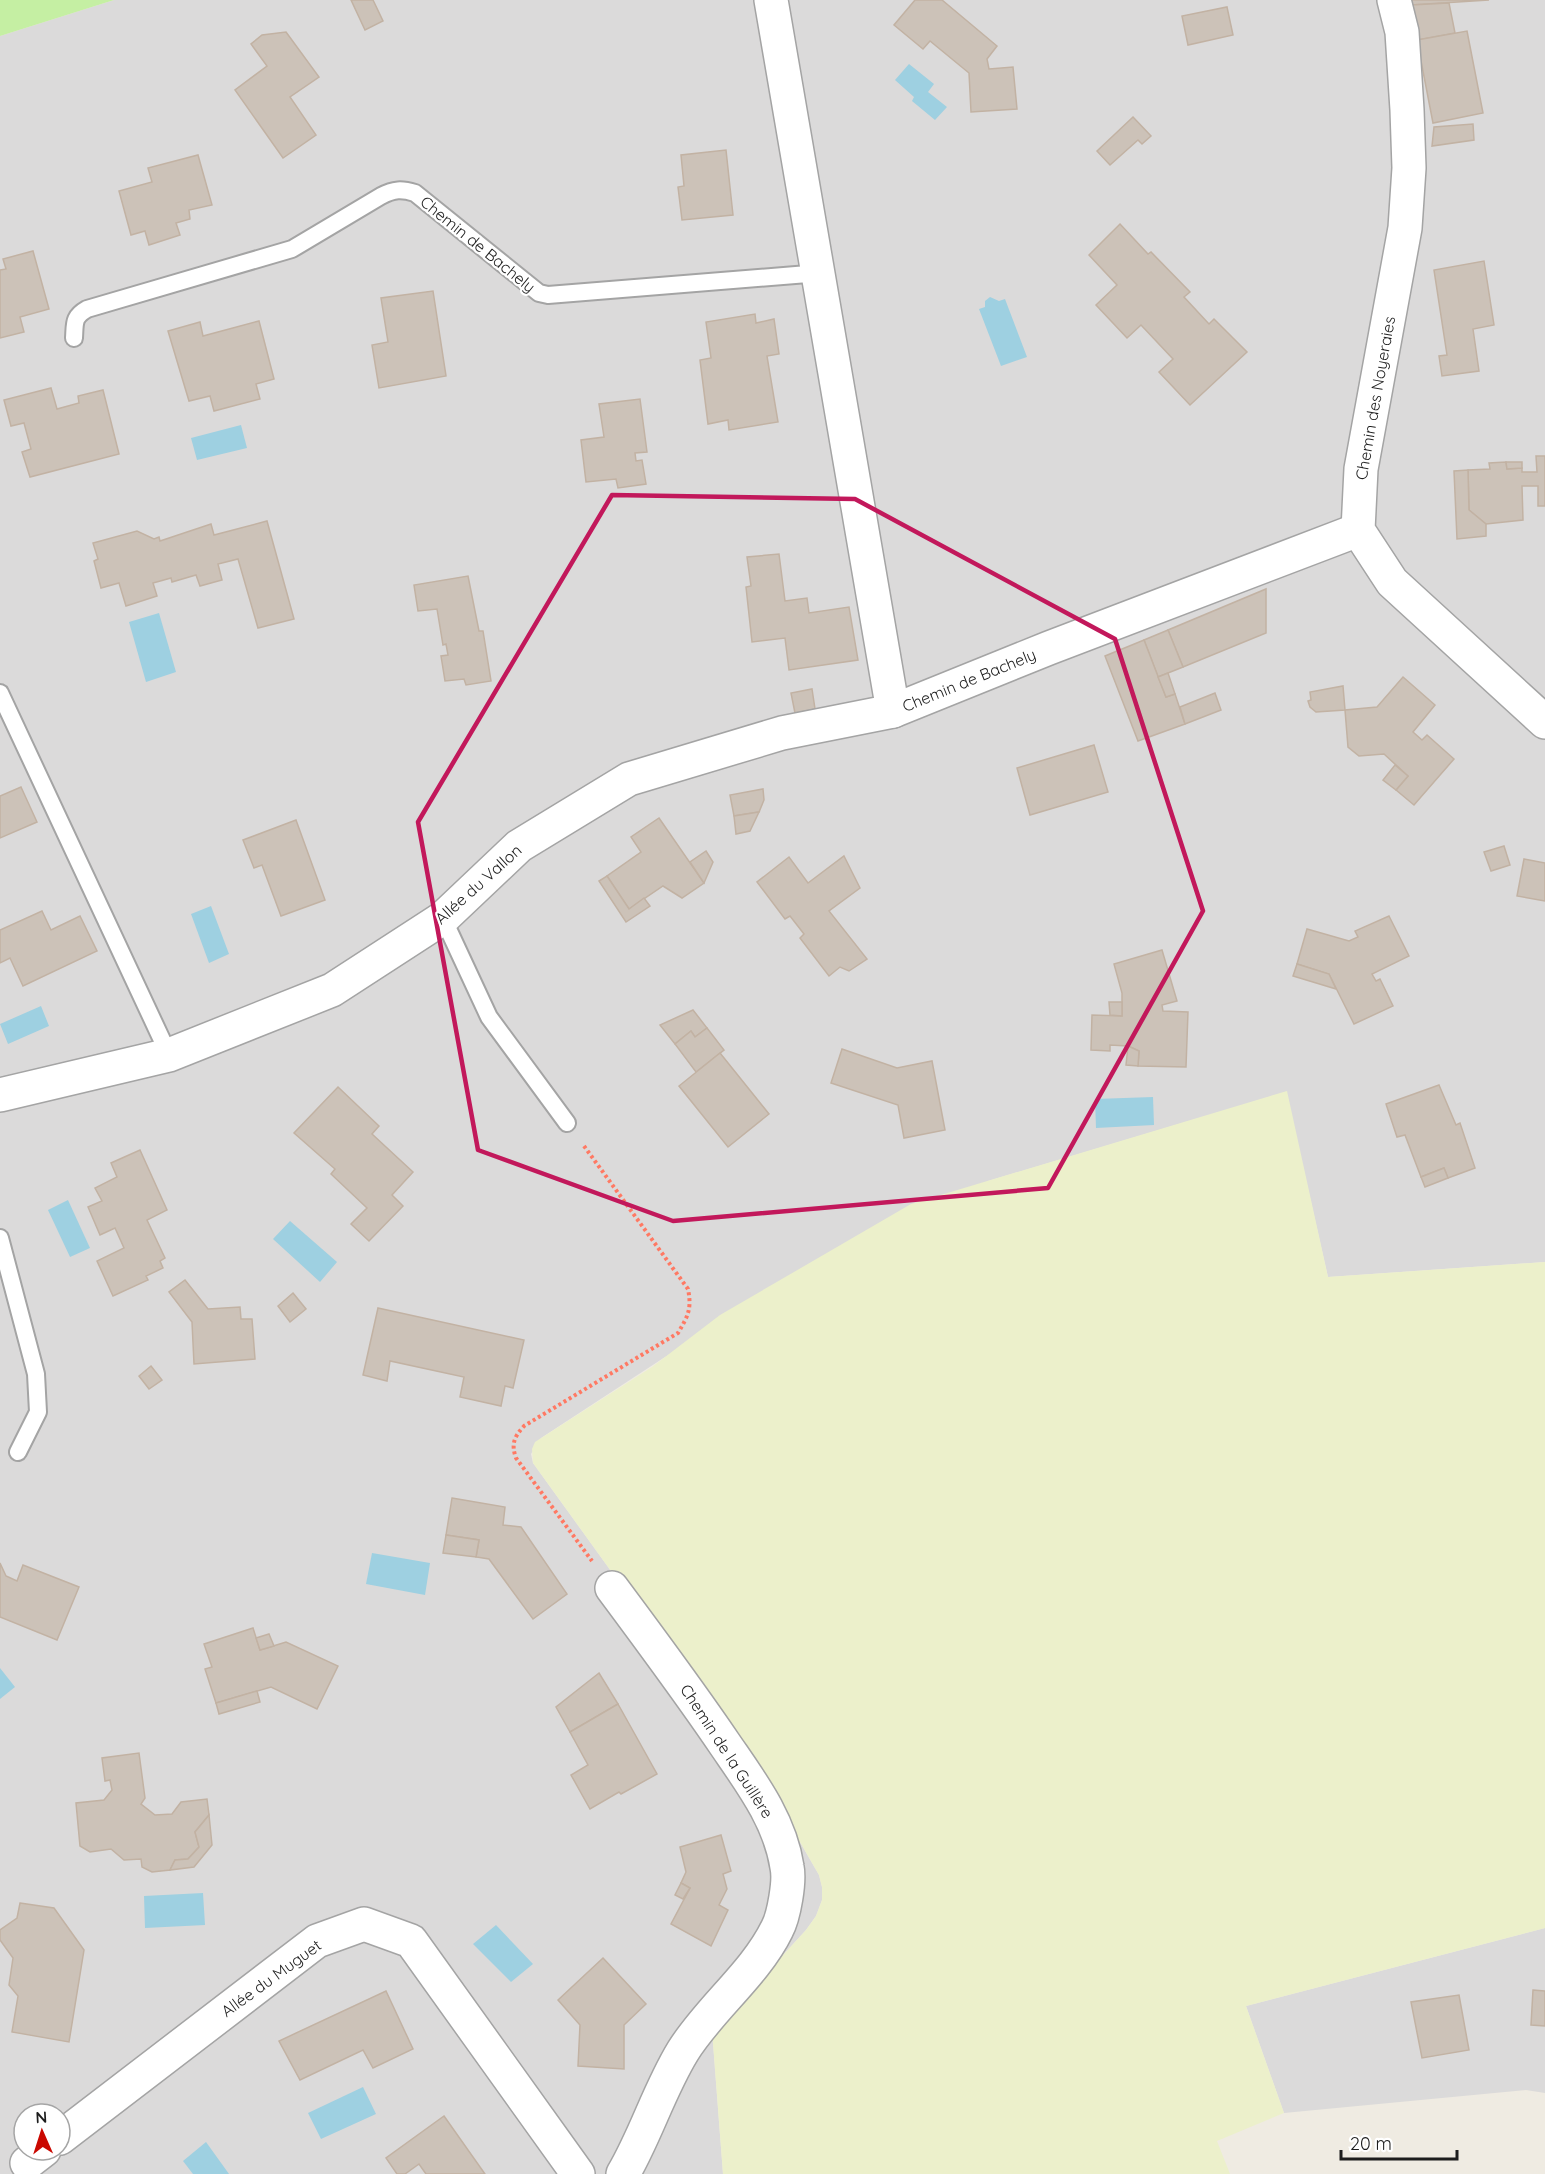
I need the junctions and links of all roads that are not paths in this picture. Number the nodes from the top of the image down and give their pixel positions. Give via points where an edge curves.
1 (771, 0) edge
2 (1394, 0) edge
3 (819, 273) junction
4 (74, 338) dead end
5 (1358, 530) junction
6 (0, 693) edge
7 (893, 711) junction
8 (1545, 722) edge
9 (443, 918) junction
10 (169, 1054) junction
11 (0, 1095) edge
12 (567, 1123) road end
13 (0, 1238) edge
14 (18, 1452) dead end
15 (612, 1588) road end
16 (72, 2129) edge
17 (578, 2174) edge
18 (623, 2174) edge

1 - 3 street, Chemin de Bachely
2 - 5 street, Chemin des Noyeraies via 1402,32 1407,110 1406,216 1361,469
3 - 4 lane, Chemin de Bachely via 548,295 539,293 415,193 403,189 381,196 292,249 87,309 78,314
3 - 7 street, Chemin de Bachely
5 - 7 street, Chemin de Bachely
5 - 8 street via 1392,582
6 - 10 lane
7 - 9 street, Allée du Vallon via 782,734 629,779 519,846
9 - 10 street, Allée du Vallon via 332,990
9 - 12 lane via 489,1017
10 - 11 street, Allée du Vallon
13 - 14 lane via 36,1374 38,1412
15 - 18 street, Chemin de la Guillère via 756,1789 781,1840 788,1869 778,1929 683,2051
16 - 17 street, Allée du Muguet via 317,1941 364,1924 411,1941

